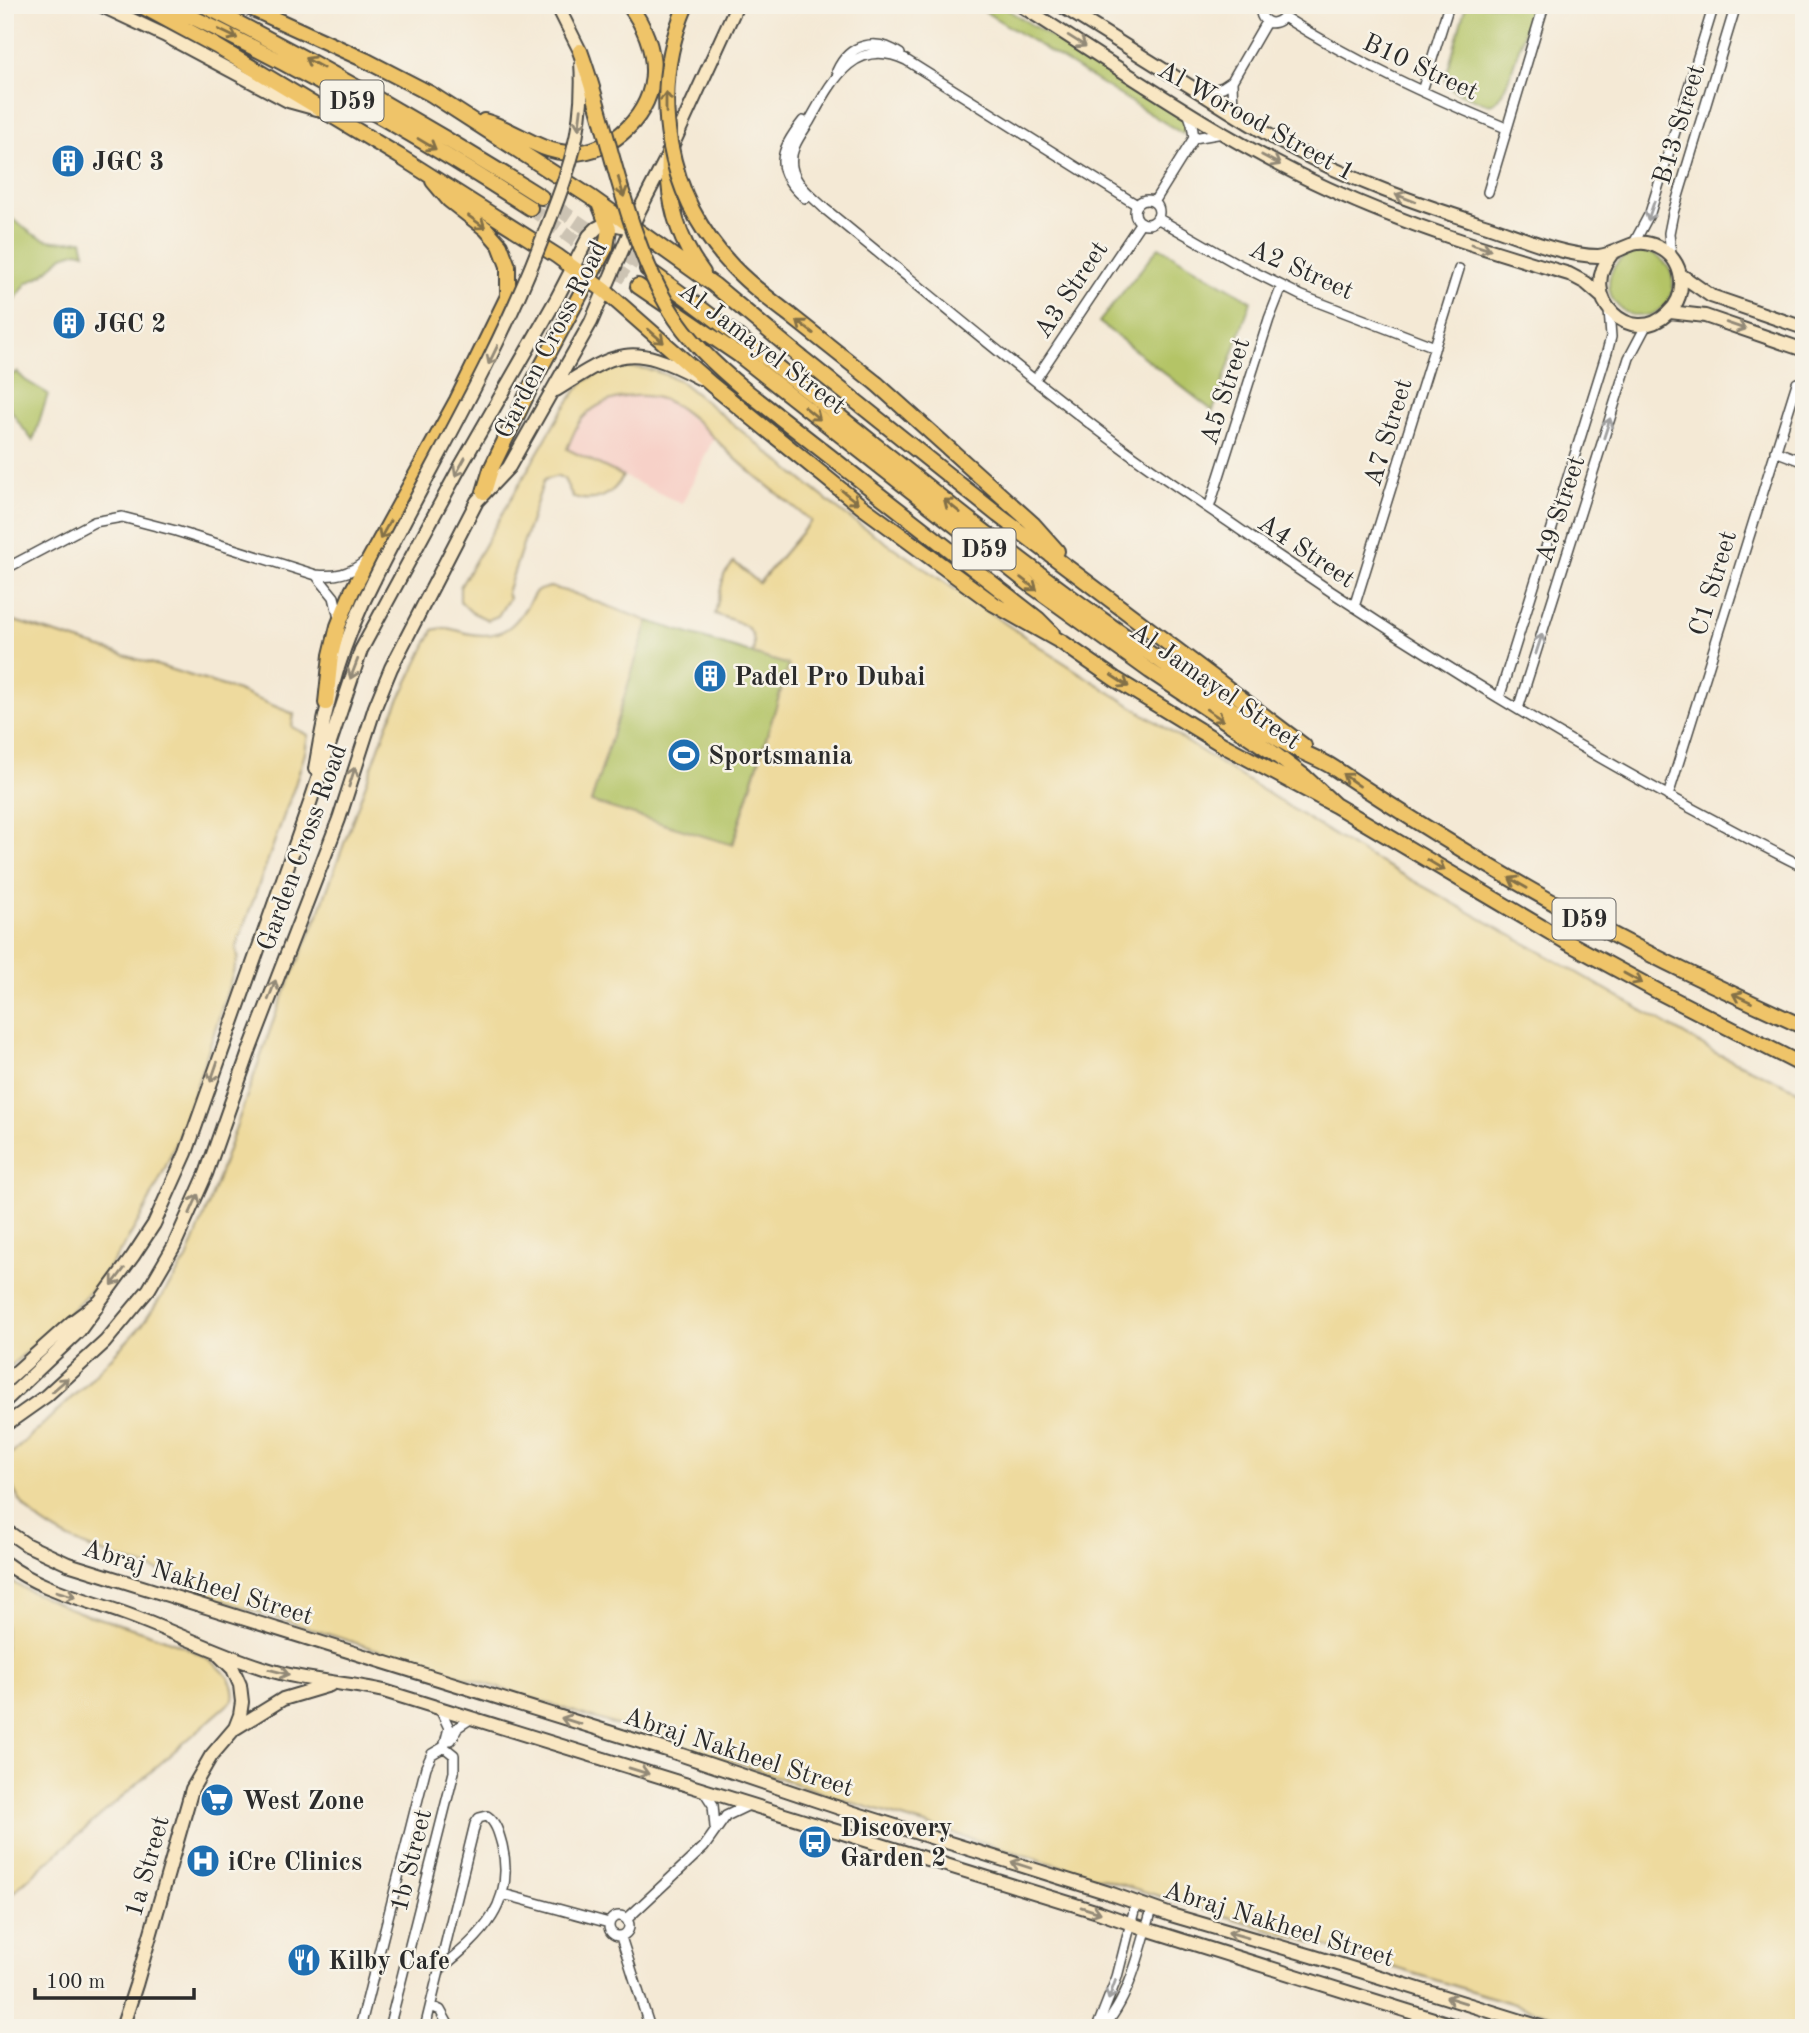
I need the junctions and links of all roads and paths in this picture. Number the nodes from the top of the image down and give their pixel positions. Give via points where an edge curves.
1 (100, 5) edge
2 (140, 5) edge
3 (167, 5) edge
4 (203, 5) edge
5 (244, 5) edge
6 (557, 5) edge
7 (629, 5) edge
8 (686, 5) edge
9 (737, 5) edge
10 (743, 5) edge
11 (1020, 5) edge
12 (1060, 5) edge
13 (1261, 5) edge
14 (1284, 5) edge
15 (1449, 5) edge
16 (1544, 5) edge
17 (1714, 5) edge
18 (1736, 5) edge
19 (1284, 18) junction
20 (730, 21) junction
21 (1266, 22) junction
22 (580, 51) junction
23 (1232, 81) junction
24 (1422, 92) junction
25 (1202, 94) junction
26 (318, 109) junction
27 (1187, 111) junction
28 (1233, 114) junction
29 (472, 120) junction
30 (1506, 128) junction
31 (1224, 133) junction
32 (1194, 138) junction
33 (669, 153) junction
34 (429, 174) junction
35 (1488, 192) dead end
36 (541, 197) tunnel mouth
37 (597, 201) junction
38 (1154, 202) junction
39 (1137, 205) junction
40 (530, 208) tunnel mouth
41 (1157, 218) junction
42 (1140, 222) junction
43 (607, 223) junction
44 (632, 228) junction
45 (1634, 243) junction
46 (1611, 255) junction
47 (1671, 257) junction
48 (573, 267) junction
49 (1459, 269) dead end
50 (647, 270) tunnel mouth
51 (1681, 275) junction
52 (589, 279) junction
53 (714, 285) junction
54 (638, 286) tunnel mouth
55 (1282, 286) junction
56 (605, 291) junction
57 (1601, 296) junction
58 (1609, 310) junction
59 (1670, 312) junction
60 (1647, 324) junction
61 (1804, 328) edge
62 (1435, 347) junction
63 (1804, 350) edge
64 (1035, 380) junction
65 (1797, 383) dead end
66 (712, 385) junction
67 (552, 392) junction
68 (1775, 451) junction
69 (1804, 462) edge
70 (484, 492) junction
71 (1209, 508) junction
72 (369, 558) junction
73 (1068, 566) junction
74 (5, 569) edge
75 (316, 575) junction
76 (1354, 607) junction
77 (338, 626) junction
78 (1063, 643) junction
79 (1499, 698) junction
80 (326, 703) junction
81 (1518, 709) junction
82 (1330, 766) junction
83 (1668, 796) junction
84 (311, 800) junction
85 (1335, 805) junction
86 (1804, 867) edge
87 (1804, 1027) edge
88 (1804, 1066) edge
89 (100, 1301) junction
90 (5, 1382) edge
91 (5, 1401) edge
92 (5, 1426) edge
93 (6, 1530) edge
94 (5, 1563) edge
95 (206, 1648) junction
96 (337, 1683) junction
97 (439, 1707) junction
98 (472, 1718) junction
99 (235, 1728) junction
100 (446, 1748) junction
101 (704, 1791) junction
102 (749, 1805) junction
103 (715, 1829) junction
104 (503, 1894) junction
105 (1136, 1903) junction
106 (1152, 1909) junction
107 (627, 1919) junction
108 (609, 1923) junction
109 (1131, 1924) junction
110 (1146, 1929) junction
111 (621, 1937) junction
112 (440, 1969) junction
113 (431, 2006) junction
114 (122, 2028) edge
115 (360, 2028) edge
116 (388, 2028) edge
117 (425, 2028) edge
118 (450, 2028) edge
119 (650, 2028) edge
120 (1097, 2028) edge
121 (1102, 2028) edge
122 (1462, 2028) edge
123 (1544, 2028) edge

1 - 26 street via 288,101
2 - 26 main road
3 -> 40 main road, D59 via 310,78
36 -> 4 main road, D59 via 357,87
5 - 29 main road via 387,71
6 - 22 street
7 - 29 main road via 650,46 653,71 648,97 635,120 616,138 595,149 572,153 549,150 500,126
73 -> 8 main road, bridge via 1033,524 877,384 734,268 713,244 679,180 667,128 669,56
9 - 20 street
10 - 20 street
11 -> 27 street, Al Worood Street 1
12 - 25 street, Al Worood Street 1
13 - 21 street
14 - 19 street
15 - 24 street
16 - 30 street
17 -> 45 street, B13 Street via 1650,213
18 - 47 street, B13 Street via 1673,213
19 - 21 street
19 - 24 street, B10 Street
20 - 33 street
21 - 23 street
22 -> 78 main road, bridge via 645,259 685,331 745,390
22 -> 80 street, bridge via 579,131 559,196 506,329 346,640
23 - 25 street
23 - 28 street
24 - 30 street, B10 Street
25 - 28 street, Al Worood Street 1
26 - 34 main road
27 - 31 street, Al Worood Street 1
27 - 32 street
46 -> 28 street, Al Worood Street 1 via 1567,251 1406,199 1314,160
29 - 37 main road
30 - 35 street
31 - 32 street
31 -> 57 street, Al Worood Street 1 via 1372,208 1569,274
32 - 38 street
33 - 44 street
33 - 53 main road via 673,216 694,260
34 - 48 main road
34 -> 72 main road via 449,200 500,245 508,266 508,296 457,400
37 - 43 main road
37 - 44 main road
38 - 39 street via 1145,200
38 - 41 street via 1159,209
39 - 42 street via 1135,214
39 - 64 street, A4 Street via 891,48 873,44 847,54 835,79 784,150 788,181 804,197 825,209
41 - 42 street
41 - 55 street, A2 Street
42 - 64 street, A3 Street
43 - 44 street, Garden Cross Road
43 - 48 street, Garden Cross Road via 589,236
43 - 52 main road via 607,247
44 - 53 main road
44 - 56 street, Garden Cross Road
45 - 46 street
45 - 47 street via 1655,245
46 - 57 street via 1601,274
47 - 51 street
48 - 52 main road
48 -> 84 street, Garden Cross Road via 370,631 346,689
49 - 62 street, A7 Street
82 -> 50 main road, Al Jamayel Street / D59 via 1240,714 1080,603 775,363
51 - 59 street via 1679,298
51 - 61 street via 1711,296
52 - 56 main road
52 - 70 main road via 532,384
53 - 73 main road
54 -> 85 main road, Al Jamayel Street / D59 via 739,355 1032,586 1272,752
55 - 62 street, A2 Street
55 - 71 street, A5 Street
56 -> 66 main road
56 - 67 street, Garden Cross Road
57 - 58 street, Al Worood Street 1
58 - 60 street via 1623,321
58 - 79 street, A9 Street via 1607,352
59 - 60 street
59 -> 63 street via 1705,316
81 -> 60 street, A9 Street via 1629,358
62 - 76 street, A7 Street
64 - 71 street, A4 Street
65 - 68 street, C1 Street
66 - 67 street via 664,360 635,355 597,364
66 -> 78 main road via 918,549 1016,618
67 - 70 street, Garden Cross Road via 509,467
68 - 69 street
68 - 83 street, C1 Street
92 -> 70 street, Garden Cross Road via 105,1342 149,1289 174,1246 206,1174 339,819 382,688
71 - 76 street, A4 Street
72 - 75 street via 339,575
72 - 77 main road
73 - 82 main road
74 - 75 street via 94,522 122,517
75 - 77 street via 334,597
76 - 79 street, A4 Street
77 - 80 main road
78 -> 85 main road via 1191,726
79 - 81 street, A4 Street
80 - 84 street
81 - 83 street, A4 Street
87 -> 82 main road, Al Jamayel Street / D59 via 1656,957 1517,883
83 - 86 street, A4 Street
84 -> 89 street, Garden Cross Road via 179,1171 144,1240
85 -> 88 main road, Al Jamayel Street / D59 via 1565,941
89 - 90 street, Garden Cross Road
89 - 91 street via 86,1323
105 -> 93 street, Abraj Nakheel Street via 670,1751 68,1564
94 -> 95 street, Abraj Nakheel Street via 51,1590 134,1616
95 -> 96 street, Abraj Nakheel Street via 285,1674
95 - 99 street, 1a Street via 227,1663 240,1685 242,1709
96 - 97 street, Abraj Nakheel Street
96 - 99 street, 1a Street via 283,1699
97 - 98 street, Abraj Nakheel Street
97 - 100 street, 1b Street via 449,1728
98 - 100 street via 455,1732
98 -> 101 street, Abraj Nakheel Street
99 - 114 street, 1a Street via 204,1766 189,1796
100 - 115 street, 1b Street via 432,1754 426,1767
100 - 116 street, 1b Street via 454,1755 454,1772
101 - 102 street, Abraj Nakheel Street
101 - 103 street via 713,1805
102 - 103 street via 733,1811
102 -> 109 street, Abraj Nakheel Street
103 - 107 street via 704,1847
104 - 108 street
104 - 112 street via 484,1930
104 - 112 street via 505,1864 499,1835 491,1818 483,1816 475,1825
105 - 106 street, Abraj Nakheel Street
105 - 109 street
106 - 110 street
123 -> 106 street, Abraj Nakheel Street
107 - 108 street via 617,1916
107 - 111 street via 629,1928
108 - 111 street via 612,1934
109 - 110 street, Abraj Nakheel Street
109 -> 120 street
110 - 121 street via 1119,2006
110 - 122 street, Abraj Nakheel Street
111 - 119 street
112 - 113 street
113 - 117 street
113 - 118 street via 443,2013

